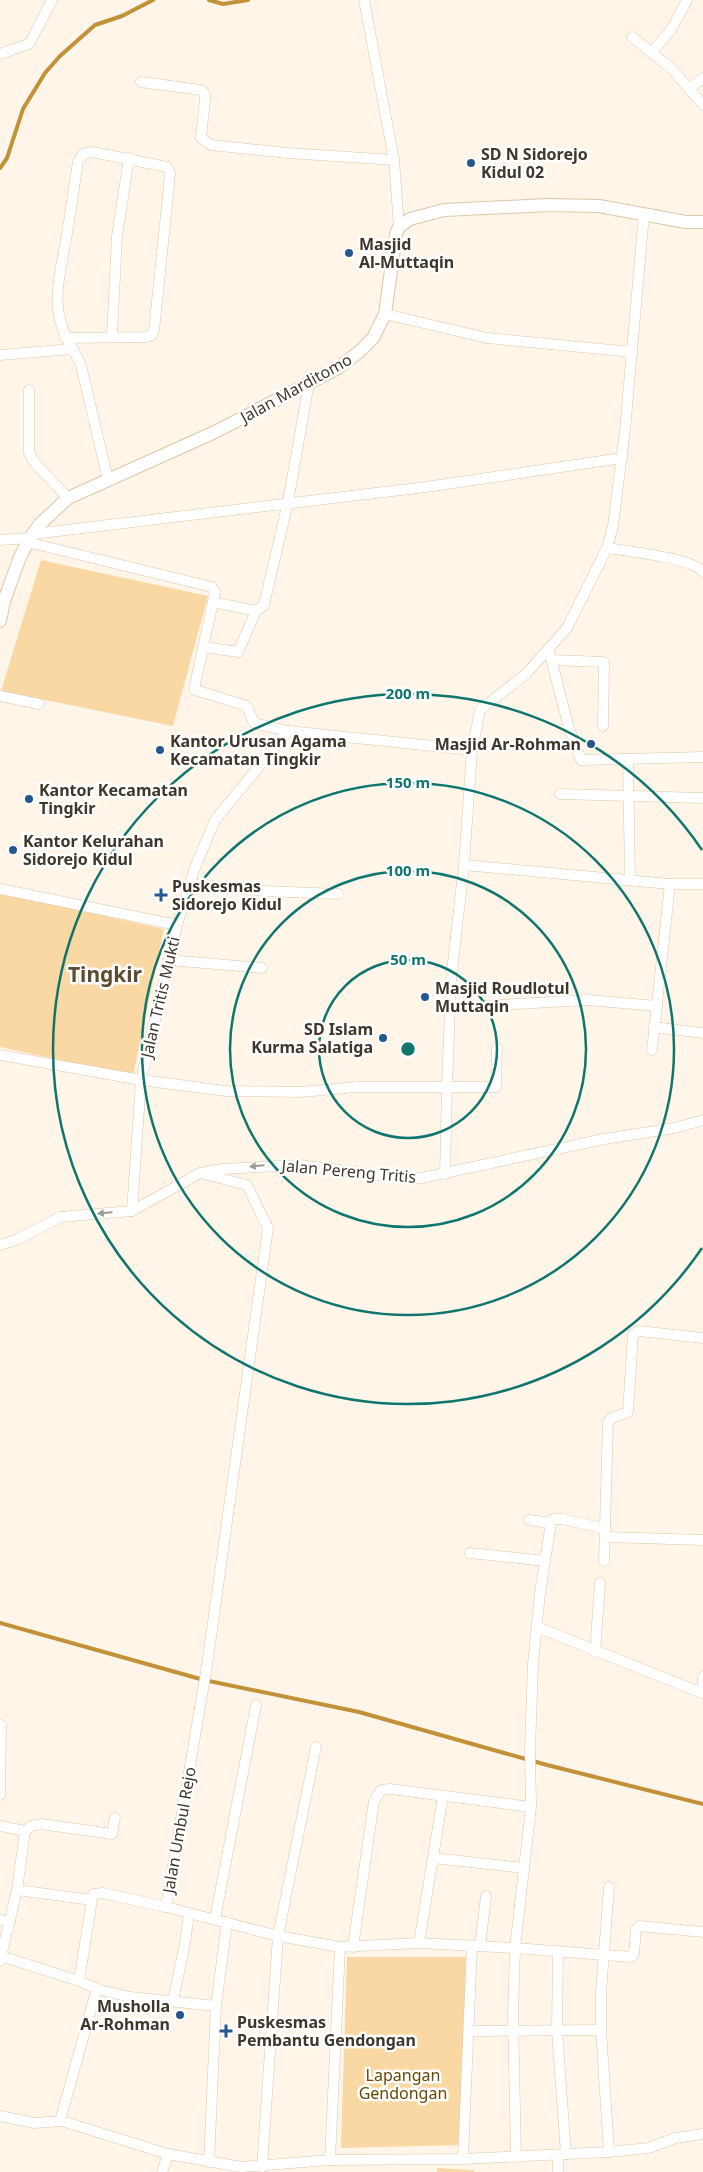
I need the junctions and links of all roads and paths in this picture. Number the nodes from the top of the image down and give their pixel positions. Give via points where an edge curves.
1 (52, 0) edge
2 (364, 0) edge
3 (687, 0) edge
4 (632, 37) dead end
5 (652, 52) junction
6 (0, 54) edge
7 (703, 78) edge
8 (141, 82) dead end
9 (690, 88) junction
10 (703, 105) edge
11 (129, 158) junction
12 (394, 160) junction
13 (644, 214) junction
14 (703, 222) edge
15 (399, 228) junction
16 (385, 314) junction
17 (112, 336) junction
18 (66, 338) junction
19 (73, 349) junction
20 (632, 352) junction
21 (0, 355) edge
22 (309, 383) junction
23 (29, 390) dead end
24 (622, 458) junction
25 (108, 480) junction
26 (68, 498) junction
27 (288, 502) junction
28 (30, 538) junction
29 (0, 540) edge
30 (607, 548) junction
31 (703, 572) edge
32 (213, 602) junction
33 (256, 611) junction
34 (0, 621) edge
35 (203, 647) junction
36 (550, 655) junction
37 (0, 696) edge
38 (39, 704) dead end
39 (603, 726) dead end
40 (288, 731) junction
41 (472, 750) junction
42 (703, 757) edge
43 (628, 760) junction
44 (560, 794) dead end
45 (628, 797) junction
46 (703, 798) edge
47 (464, 865) junction
48 (630, 880) junction
49 (190, 884) junction
50 (670, 884) junction
51 (703, 884) edge
52 (0, 889) edge
53 (338, 894) dead end
54 (177, 925) junction
55 (169, 960) junction
56 (262, 968) dead end
57 (657, 1006) junction
58 (449, 1008) junction
59 (654, 1027) junction
60 (703, 1033) edge
61 (498, 1048) dead end
62 (652, 1050) dead end
63 (0, 1055) edge
64 (141, 1080) junction
65 (447, 1087) junction
66 (703, 1120) edge
67 (200, 1173) junction
68 (445, 1174) junction
69 (132, 1211) junction
70 (0, 1245) edge
71 (703, 1338) edge
72 (529, 1520) dead end
73 (551, 1523) junction
74 (606, 1533) junction
75 (703, 1540) edge
76 (470, 1553) dead end
77 (604, 1560) dead end
78 (545, 1561) junction
79 (600, 1583) dead end
80 (537, 1627) junction
81 (595, 1652) junction
82 (703, 1677) edge
83 (702, 1693) edge
84 (256, 1705) dead end
85 (1, 1725) edge
86 (316, 1747) dead end
87 (1, 1779) edge
88 (0, 1795) edge
89 (443, 1796) junction
90 (531, 1807) junction
91 (115, 1818) dead end
92 (0, 1826) edge
93 (25, 1831) junction
94 (433, 1858) junction
95 (524, 1868) junction
96 (608, 1887) dead end
97 (17, 1890) junction
98 (486, 1896) dead end
99 (92, 1900) junction
100 (166, 1907) junction
101 (189, 1913) junction
102 (215, 1919) junction
103 (5, 1921) edge
104 (227, 1922) junction
105 (703, 1932) edge
106 (278, 1936) junction
107 (419, 1943) junction
108 (476, 1945) junction
109 (340, 1947) junction
110 (353, 1947) junction
111 (515, 1948) junction
112 (558, 1952) junction
113 (604, 1954) junction
114 (1, 1958) edge
115 (79, 1981) junction
116 (96, 1988) junction
117 (173, 2001) junction
118 (216, 2006) junction
119 (513, 2030) junction
120 (601, 2030) junction
121 (470, 2031) junction
122 (557, 2031) junction
123 (0, 2116) edge
124 (60, 2121) junction
125 (703, 2134) edge
126 (609, 2152) junction
127 (168, 2154) junction
128 (562, 2155) junction
129 (516, 2157) junction
130 (463, 2159) junction
131 (330, 2160) junction
132 (209, 2162) junction
133 (269, 2168) edge
134 (162, 2172) edge
135 (558, 2172) edge

1 - 6 street via 29,44
2 - 12 street
3 - 5 street via 671,30
4 - 5 street
5 - 9 street
7 - 9 street
8 - 12 street via 201,90 205,98 201,138 211,144
9 - 10 street
11 - 17 street via 117,236
11 - 17 street via 167,166 170,185 154,332 146,337
11 - 18 street via 93,152 83,154 78,162 56,289 58,315
12 - 15 street
13 - 14 street
13 - 15 street via 576,205 444,210 410,219
13 - 20 street
15 - 16 street, Jalan Marditomo
16 - 20 street via 487,338
16 - 22 street, Jalan Marditomo via 372,338 360,351 338,368
17 - 18 street
18 - 19 street
19 - 21 street
19 - 25 street via 81,364
20 - 24 street
22 - 25 street, Jalan Marditomo via 215,432
22 - 27 street
23 - 26 street via 30,454
24 - 27 street via 426,487
24 - 30 street
25 - 26 street, Jalan Marditomo
26 - 28 street, Jalan Marditomo
27 - 28 street
27 - 33 street via 264,605
28 - 29 street
28 - 32 street via 212,587 215,592
28 - 34 street, Jalan Marditomo via 4,601
30 - 31 street via 663,557 697,566
30 - 36 street
32 - 33 street
32 - 35 street
33 - 35 street via 238,652
35 - 40 street via 194,685 196,691 248,706 254,723
36 - 39 street via 604,662
36 - 41 street via 480,710
36 - 43 street via 581,760
37 - 38 street
40 - 41 street
40 - 49 street, Jalan Tritis Mukti via 215,820
41 - 47 street
42 - 43 street
43 - 45 street
44 - 45 street
45 - 46 street
45 - 48 street
47 - 48 street
47 - 58 street
48 - 50 street
49 - 53 street
49 - 54 street, Jalan Tritis Mukti
50 - 51 street
50 - 57 street
52 - 54 street
54 - 55 street, Jalan Tritis Mukti
55 - 56 street
55 - 64 street, Jalan Tritis Mukti
57 - 58 street via 587,1000
57 - 59 street
58 - 65 street
59 - 60 street
59 - 62 street
61 - 65 street via 496,1087
63 - 64 street
64 - 65 street via 226,1091
64 - 69 street, Jalan Tritis Mukti
65 - 68 street
66 - 68 street, Jalan Pereng Tritis
68 -> 67 street, Jalan Pereng Tritis via 402,1178 300,1165
67 - 69 street, Jalan Pereng Tritis
67 - 100 street, Jalan Umbul Rejo via 247,1185 268,1228 206,1672
69 -> 70 street, Jalan Pereng Tritis via 60,1217
71 - 74 street via 639,1331 633,1334 628,1412 608,1422
72 - 73 street
73 - 74 street via 556,1518
73 - 78 street
74 - 75 street
74 - 77 street
76 - 78 street
78 - 80 street
79 - 81 street
80 - 81 street
80 - 90 street via 530,1749
81 - 83 street
82 - 83 street
84 - 102 street
85 - 87 street
86 - 106 street
87 - 88 street
89 - 90 street
89 - 94 street
89 - 110 street via 390,1789 377,1794
90 - 95 street
91 - 93 street via 112,1834 41,1824
92 - 93 street
93 - 97 street
94 - 95 street
94 - 107 street
95 - 111 street
96 - 113 street
97 - 99 street
97 - 103 street
98 - 108 street
99 - 100 street via 94,1894 103,1893
99 - 115 street
100 - 101 street, Jalan Umbul Rejo
101 - 102 street, Jalan Umbul Rejo
101 - 117 street
102 - 104 street, Jalan Umbul Rejo
103 - 114 street
104 - 106 street, Jalan Umbul Rejo
104 - 118 street
105 - 113 street, Jalan Umbul Rejo via 640,1926 636,1930 633,1956
106 - 109 street, Jalan Umbul Rejo
106 - 133 street
107 - 108 street, Jalan Umbul Rejo
107 - 110 street, Jalan Umbul Rejo
108 - 111 street, Jalan Umbul Rejo
108 - 121 street
109 - 110 street, Jalan Umbul Rejo
109 - 131 street
111 - 112 street, Jalan Umbul Rejo
111 - 119 street
112 - 113 street, Jalan Umbul Rejo
112 - 122 street
113 - 120 street
114 - 115 street
115 - 116 street
116 - 117 street
116 - 124 street
117 - 118 street
118 - 132 street
119 - 121 street
119 - 122 street
119 - 129 street
120 - 122 street
120 - 126 street
121 - 130 street
122 - 128 street
123 - 124 street via 34,2122
124 - 127 street
125 - 126 street via 676,2138 649,2148
126 - 128 street
127 - 132 street
127 - 134 street
128 - 129 street
128 - 135 street
129 - 130 street
130 - 131 street
131 - 133 street
132 - 133 street

